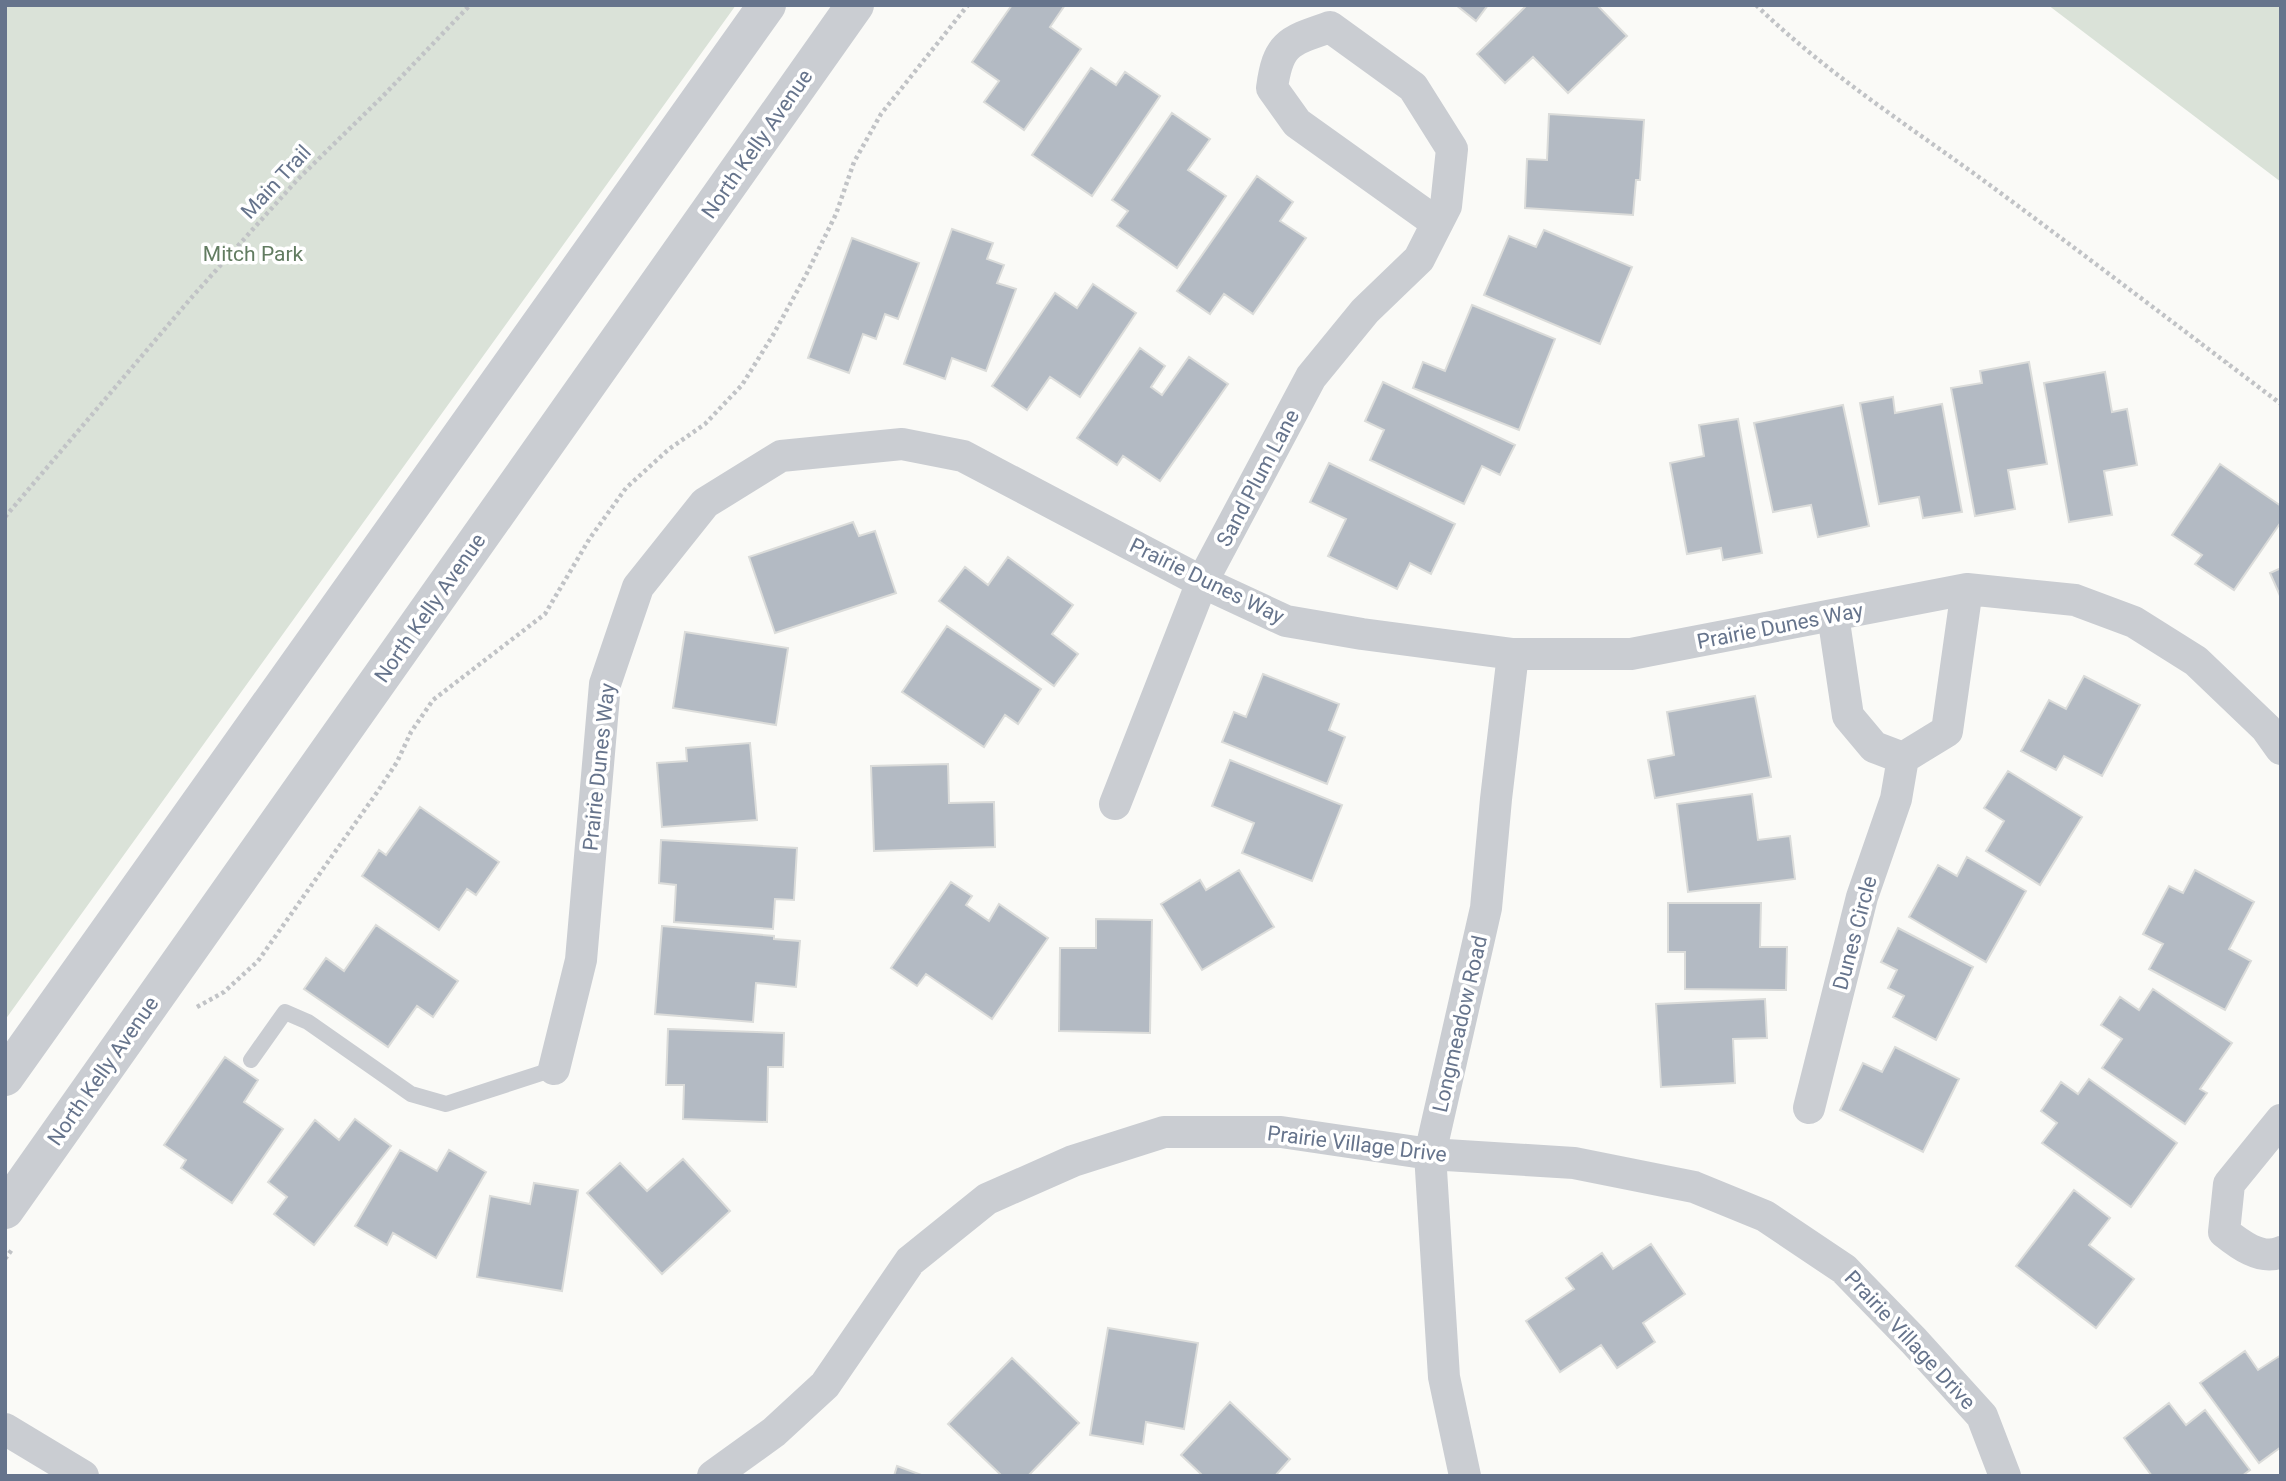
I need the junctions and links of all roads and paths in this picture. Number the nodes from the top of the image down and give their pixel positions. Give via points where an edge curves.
1 (470, 5) edge
2 (767, 5) edge
3 (855, 5) edge
4 (968, 5) edge
5 (1756, 5) edge
6 (1437, 223) junction
7 (2281, 404) edge
8 (5, 517) edge
9 (1202, 582) junction
10 (1968, 589) junction
11 (1833, 615) junction
12 (1513, 654) junction
13 (2281, 749) edge
14 (1903, 758) junction
15 (1115, 804) dead end
16 (190, 1011) dead end
17 (251, 1060) dead end
18 (554, 1069) joint
19 (5, 1077) edge
20 (1810, 1108) dead end
21 (2281, 1120) edge
22 (1430, 1154) junction
23 (5, 1210) edge
24 (13, 1247) dead end
25 (2281, 1252) edge
26 (5, 1259) edge
27 (5, 1429) edge
28 (83, 1476) edge
29 (713, 1476) edge
30 (1465, 1476) edge
31 (2005, 1476) edge

1 - 8 path, Main Trail via 298,179
2 - 19 street
3 - 23 street, North Kelly Avenue
4 - 16 path via 881,114 854,162 836,214 806,275 741,385 705,424 668,449 626,488 545,614 433,700 378,791 258,961 224,992
5 - 7 path via 1846,81
6 - 6 street, Sand Plum Lane via 1297,123 1272,88 1276,62 1293,40 1330,27 1413,88 1452,149 1447,206
6 - 9 street, Sand Plum Lane via 1419,259 1365,311 1311,377
9 - 12 street, Prairie Dunes Way via 1286,621
9 - 15 street, Sand Plum Lane
9 - 18 street, Prairie Dunes Way via 963,456 902,444 781,456 705,503 638,587 605,684 581,960
10 - 11 street, Prairie Dunes Way
10 - 13 street, Prairie Dunes Way via 2076,600 2134,622 2196,661 2266,728
10 - 14 street via 1947,731
11 - 12 street, Prairie Dunes Way via 1631,654
11 - 14 street via 1848,716 1874,747
12 - 22 street, Longmeadow Road via 1486,908
14 - 20 street, Dunes Circle via 1896,799 1862,897
17 - 18 lane via 285,1012 308,1022 411,1094 446,1104
21 - 25 street via 2229,1184 2224,1232 2248,1250
22 - 29 street, Prairie Village Drive via 1281,1132 1164,1132 1073,1161 987,1199 910,1261 825,1385 774,1432
22 - 30 street, Longmeadow Road via 1444,1377
22 - 31 street, Prairie Village Drive via 1574,1163 1694,1187 1765,1216 1844,1269 1914,1341 1982,1416
24 - 26 path
27 - 28 street

